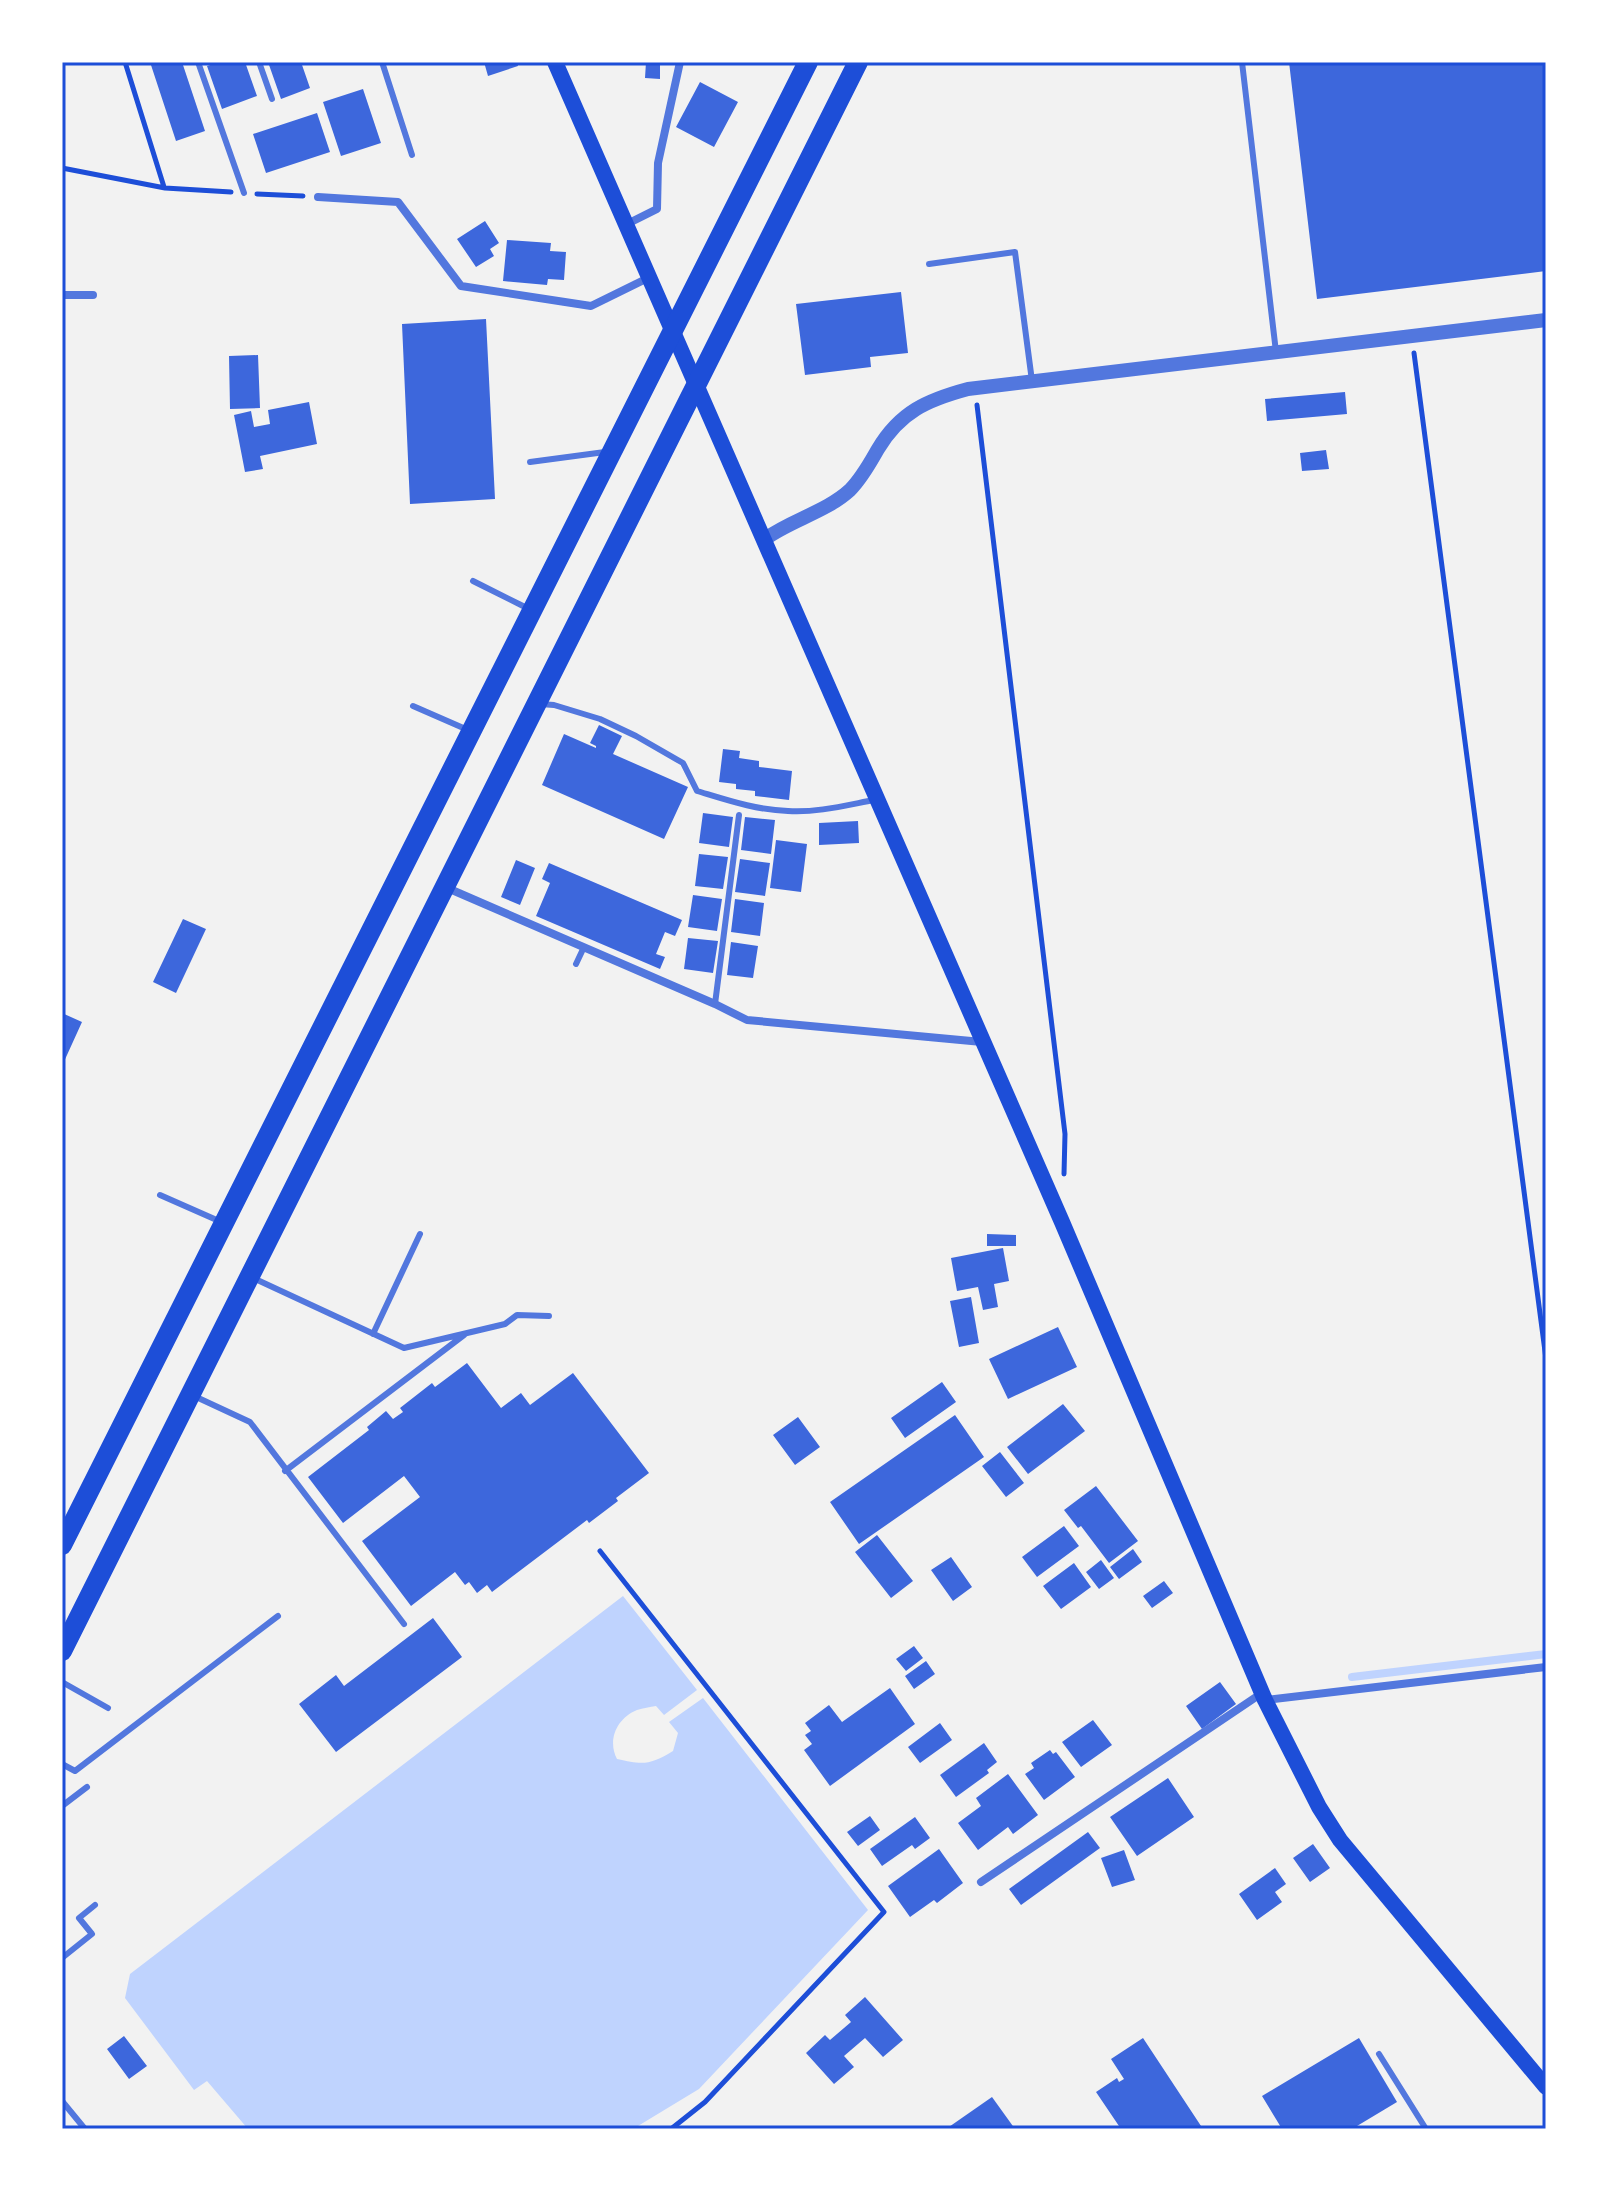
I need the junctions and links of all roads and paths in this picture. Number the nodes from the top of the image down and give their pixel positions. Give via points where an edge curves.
1 (125, 62) edge
2 (198, 62) edge
3 (259, 62) edge
4 (382, 62) edge
5 (555, 62) edge
6 (680, 62) edge
7 (808, 62) edge
8 (858, 62) edge
9 (1242, 62) edge
10 (272, 99) dead end
11 (412, 155) dead end
12 (62, 168) edge
13 (165, 188) junction
14 (244, 193) junction
15 (318, 197) joint
16 (627, 224) junction
17 (929, 264) dead end
18 (650, 277) junction
19 (62, 295) edge
20 (93, 295) dead end
21 (1546, 320) edge
22 (673, 330) junction
23 (1412, 336) junction
24 (1276, 352) junction
25 (1032, 381) junction
26 (697, 384) junction
27 (975, 388) junction
28 (612, 451) junction
29 (530, 462) dead end
30 (765, 539) junction
31 (473, 581) dead end
32 (533, 610) junction
33 (536, 704) junction
34 (413, 706) dead end
35 (471, 731) junction
36 (878, 800) junction
37 (739, 815) dead end
38 (445, 887) junction
39 (584, 947) junction
40 (576, 964) dead end
41 (715, 1004) junction
42 (983, 1042) junction
43 (1064, 1178) dead end
44 (160, 1195) dead end
45 (224, 1223) junction
46 (420, 1234) dead end
47 (250, 1276) junction
48 (549, 1316) dead end
49 (468, 1333) junction
50 (373, 1334) junction
51 (1546, 1359) edge
52 (190, 1394) junction
53 (285, 1471) junction
54 (62, 1545) edge
55 (600, 1551) dead end
56 (278, 1616) dead end
57 (404, 1624) dead end
58 (62, 1651) edge
59 (1546, 1667) edge
60 (62, 1682) edge
61 (1264, 1696) junction
62 (108, 1708) dead end
63 (62, 1764) edge
64 (87, 1787) dead end
65 (62, 1806) edge
66 (981, 1882) dead end
67 (95, 1905) dead end
68 (62, 1958) edge
69 (1379, 2054) dead end
70 (1546, 2087) edge
71 (62, 2101) edge
72 (85, 2129) edge
73 (671, 2129) edge
74 (1426, 2129) edge

1 - 13 path
2 - 14 lane
3 - 10 lane
4 - 11 lane
5 - 16 main road
6 - 16 street via 658,163 657,209
7 - 22 highway
8 - 26 highway
9 - 24 lane
12 - 13 path
13 - 14 path
14 - 15 path
15 - 18 street via 398,202 461,286 591,306
16 - 18 main road
17 - 25 lane via 1015,252
18 - 22 main road
19 - 20 street
21 - 23 street
22 - 26 main road
22 - 28 highway
23 - 24 street
23 - 51 path
24 - 25 street
25 - 27 street
26 - 30 main road
26 - 33 highway
27 - 30 street via 932,400 910,413 893,427 852,488
27 - 43 path via 1065,1134
28 - 29 lane
28 - 32 highway
30 - 36 main road
31 - 32 lane
32 - 35 highway
33 - 36 lane via 600,719 683,763 697,791 751,807 790,812
33 - 38 highway
34 - 35 lane
35 - 45 highway
36 - 42 main road
37 - 41 lane
38 - 39 street
38 - 47 highway
39 - 40 lane
39 - 41 street
41 - 42 street via 747,1020
42 - 61 main road
44 - 45 lane
45 - 54 highway
46 - 50 lane
47 - 50 lane
47 - 52 highway
48 - 49 lane via 517,1315 505,1324
49 - 50 lane via 404,1348
49 - 53 lane
52 - 53 lane via 250,1422
52 - 58 highway
53 - 57 lane
55 - 73 path via 884,1912 705,2102
56 - 63 lane via 75,1771
59 - 61 street
60 - 62 lane
61 - 66 street
61 - 70 main road via 1340,1840
64 - 65 lane
67 - 68 lane via 79,1918 92,1934
69 - 74 lane
71 - 72 lane

